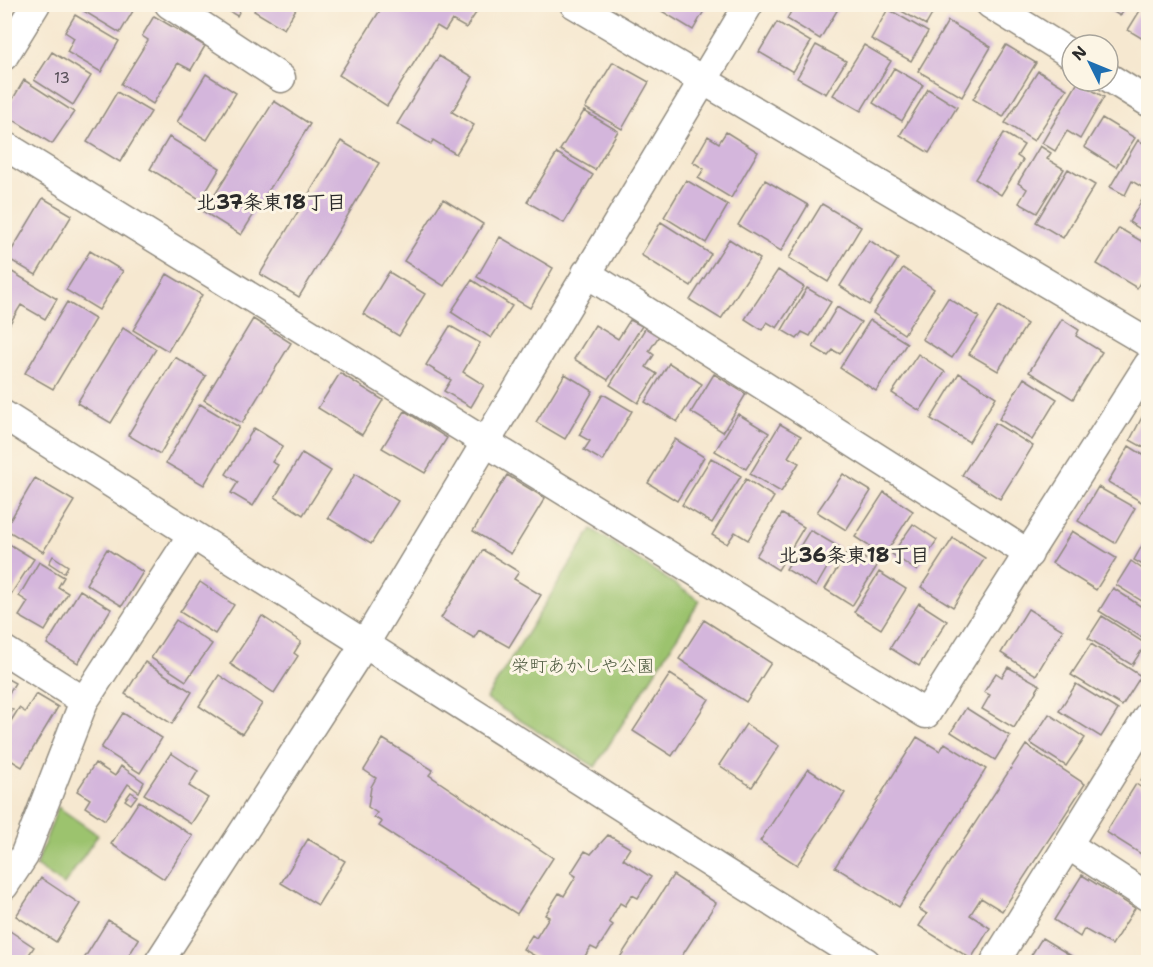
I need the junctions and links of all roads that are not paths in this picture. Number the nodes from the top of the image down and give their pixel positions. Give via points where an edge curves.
1 (36, 4) edge
2 (169, 4) edge
3 (574, 4) edge
4 (749, 4) edge
5 (990, 4) edge
6 (1060, 48) edge
7 (4, 56) edge
8 (281, 78) dead end
9 (703, 82) junction
10 (1120, 84) edge
11 (1149, 102) edge
12 (4, 145) edge
13 (586, 273) junction
14 (1149, 343) edge
15 (1149, 366) edge
16 (4, 415) edge
17 (486, 441) junction
18 (192, 535) junction
19 (1029, 554) junction
20 (364, 645) junction
21 (4, 650) edge
22 (84, 701) junction
23 (1149, 716) edge
24 (1068, 845) junction
25 (4, 886) edge
26 (1149, 897) edge
27 (159, 963) edge
28 (866, 963) edge
29 (995, 963) edge

1 - 7 street
2 - 8 street
3 - 9 street
4 - 9 street
5 - 6 street
9 - 13 street
9 - 14 street
10 - 11 street
12 - 17 street
13 - 17 street
13 - 19 street
15 - 19 street
16 - 18 street
17 - 19 street via 926,714
17 - 20 street
18 - 20 street
18 - 22 street
20 - 27 street
20 - 28 street
21 - 22 street
22 - 25 street via 24,856
23 - 24 street
24 - 26 street
24 - 29 street

